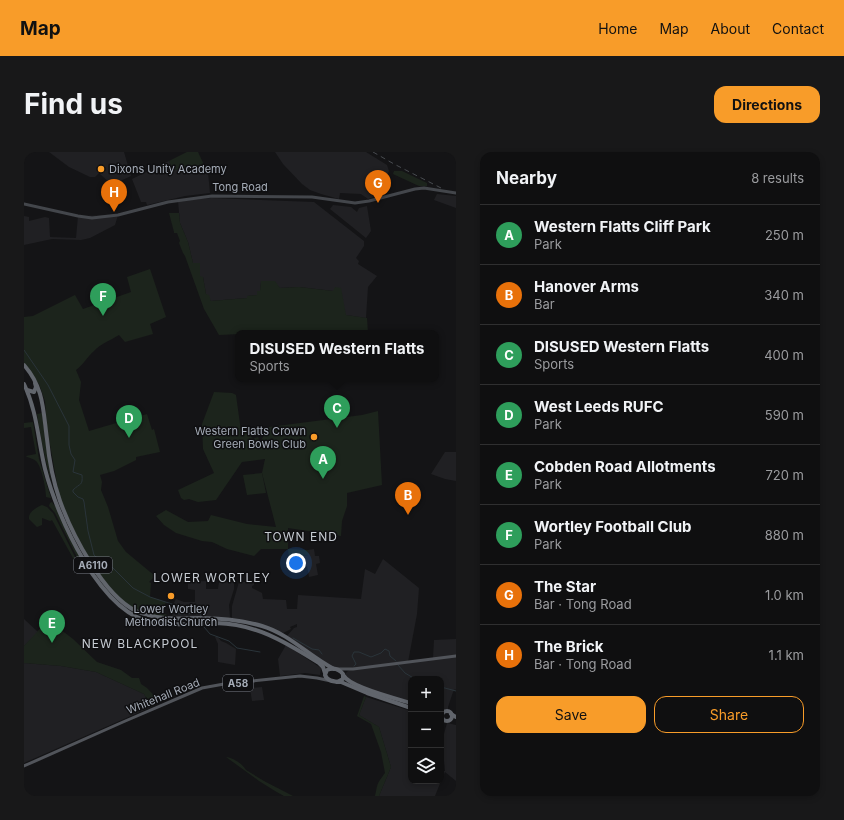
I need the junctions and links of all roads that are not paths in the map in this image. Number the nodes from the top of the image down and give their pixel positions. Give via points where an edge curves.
1 (456, 193) edge
2 (24, 204) edge
3 (24, 365) edge
4 (35, 378) junction
5 (24, 384) edge
6 (27, 390) junction
7 (57, 492) junction
8 (54, 499) junction
9 (153, 616) junction
10 (166, 618) junction
11 (172, 623) junction
12 (164, 624) junction
13 (286, 637) junction
14 (300, 651) junction
15 (456, 656) edge
16 (336, 669) junction
17 (353, 669) junction
18 (325, 673) junction
19 (344, 676) junction
20 (317, 678) junction
21 (335, 682) junction
22 (408, 703) edge
23 (408, 707) edge
24 (444, 711) edge
25 (451, 714) junction
26 (456, 718) edge
27 (444, 719) edge
28 (448, 720) junction
29 (456, 722) edge
30 (24, 766) edge

1 - 2 main road, Tong Road via 424,188 355,204 312,197 212,196 168,202 118,216 92,218
3 - 4 highway, A6110
4 - 6 highway via 35,390
4 - 7 highway, A6110 via 43,406 51,470
5 - 6 highway, A6110
6 - 8 highway, A6110 via 33,405 42,455
7 - 8 highway
7 - 9 highway, A6110 via 72,529 107,585 127,605
8 - 12 highway, A6110 via 68,532 104,589 136,616
9 - 10 highway, A6110
9 - 12 highway, A6110
10 - 11 highway
10 - 13 highway, A6110 via 233,620 264,626
11 - 12 highway, A6110
11 - 14 highway, A6110 via 217,623 247,627 264,632
13 - 14 highway
13 - 16 highway, A6110
14 - 18 highway, A6110 via 319,663
15 - 17 main road
16 - 17 main road
16 - 18 highway via 329,669
16 - 19 highway, A6110
17 - 19 main road
18 - 20 main road
18 - 21 highway, A6110 via 326,678
19 - 21 highway via 342,681
19 - 22 highway, A6110 via 356,686
20 - 21 main road, Whitehall Road / A58
20 - 30 main road, Whitehall Road / A58 via 281,678 202,688
21 - 23 highway, A6110
24 - 25 highway
25 - 26 highway
25 - 28 highway
27 - 28 highway
28 - 29 highway

